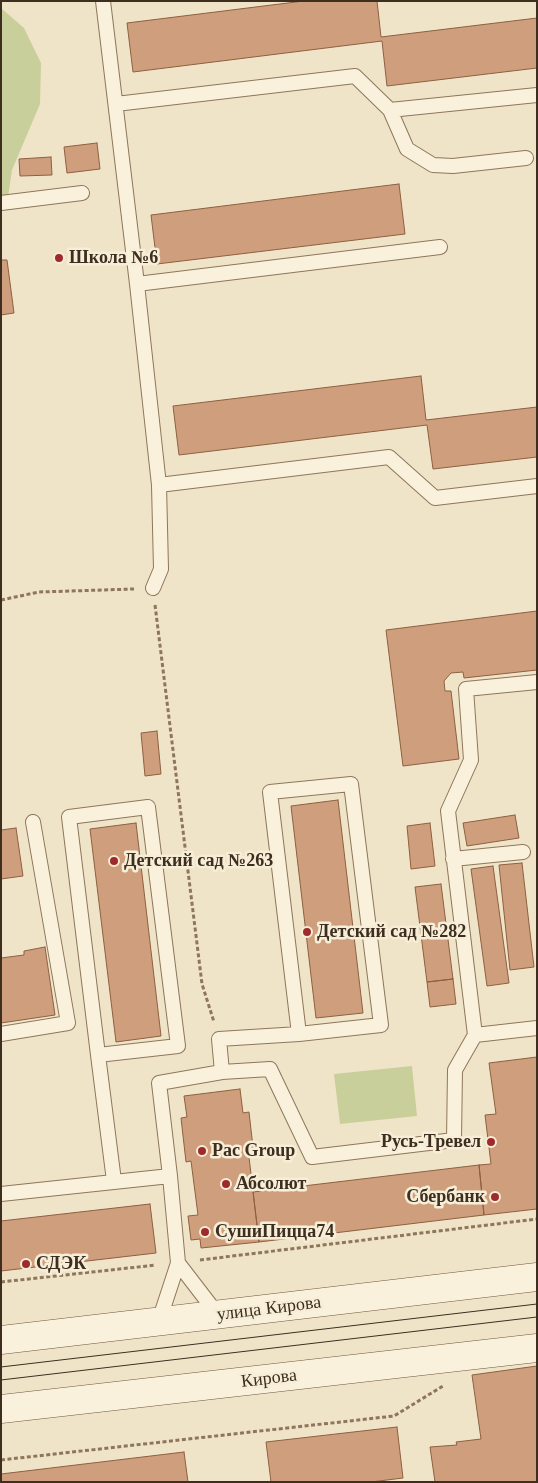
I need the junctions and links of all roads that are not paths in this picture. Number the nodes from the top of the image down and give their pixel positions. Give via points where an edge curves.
1 (103, 1) edge
2 (537, 94) edge
3 (116, 104) junction
4 (390, 110) junction
5 (526, 158) dead end
6 (82, 193) dead end
7 (1, 203) edge
8 (440, 247) dead end
9 (137, 284) junction
10 (159, 485) junction
11 (537, 486) edge
12 (153, 588) road end
13 (537, 682) edge
14 (33, 822) dead end
15 (523, 852) dead end
16 (453, 859) junction
17 (537, 1028) edge
18 (1, 1034) edge
19 (299, 1034) junction
20 (475, 1035) junction
21 (98, 1055) junction
22 (222, 1072) junction
23 (170, 1176) junction
24 (114, 1181) junction
25 (1, 1194) edge
26 (178, 1263) junction
27 (537, 1277) edge
28 (218, 1315) junction
29 (159, 1322) junction
30 (1, 1340) edge
31 (537, 1348) edge
32 (1, 1409) edge

1 - 3 lane
2 - 4 lane
3 - 4 lane via 355,76
3 - 9 lane
4 - 5 lane via 407,149 433,165
6 - 7 lane
8 - 9 lane
9 - 10 lane
10 - 11 lane via 389,456 435,498
10 - 12 lane via 161,569
13 - 16 lane via 466,689 471,760 448,811
14 - 18 lane via 68,1024
15 - 16 lane
16 - 20 lane
17 - 20 lane
19 - 19 lane via 270,792 351,784 381,1025
19 - 22 lane via 219,1039
20 - 22 lane via 455,1070 454,1140 312,1158 270,1069
21 - 21 lane via 69,817 148,807 178,1046
21 - 24 lane
22 - 23 lane via 159,1083
23 - 24 lane
23 - 26 lane
24 - 25 lane
26 - 28 lane
26 - 29 lane
27 - 28 main road, улица Кирова
28 - 29 main road, улица Кирова
29 - 30 main road, улица Кирова
31 - 32 main road, Кирова

